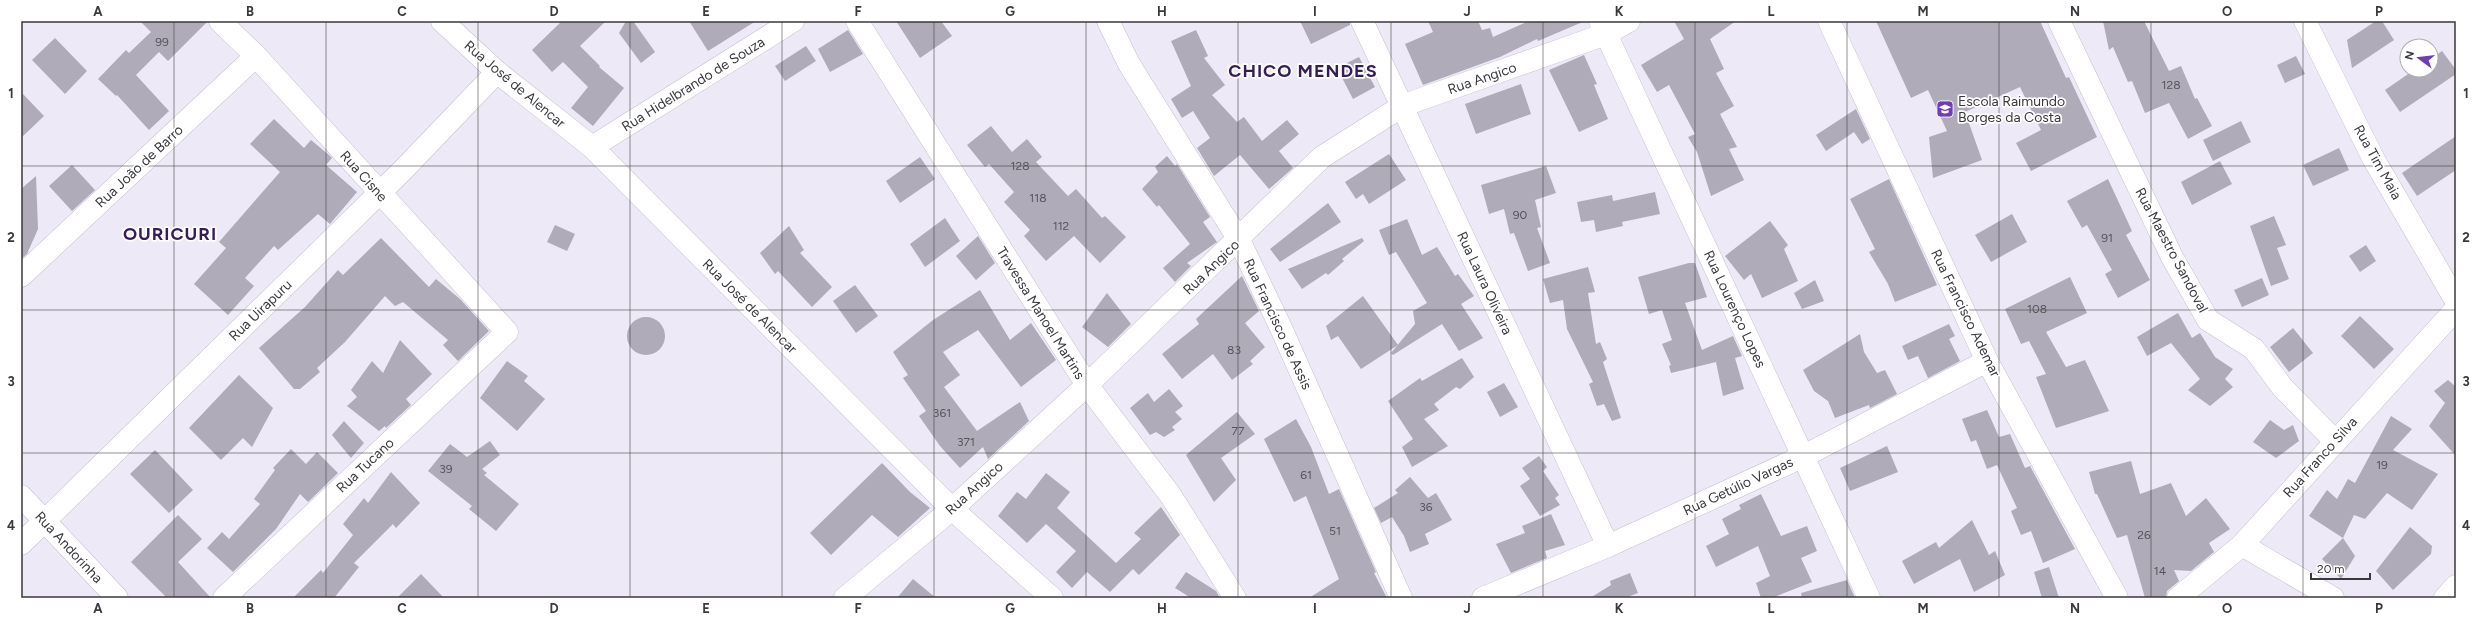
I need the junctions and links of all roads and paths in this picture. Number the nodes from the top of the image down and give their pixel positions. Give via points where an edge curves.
1 (220, 21) edge
2 (442, 21) edge
3 (793, 21) edge
4 (857, 21) edge
5 (1108, 21) edge
6 (1362, 21) edge
7 (1629, 21) edge
8 (1829, 21) edge
9 (2059, 21) edge
10 (2305, 21) edge
11 (1603, 28) edge
12 (256, 56) junction
13 (497, 72) junction
14 (1404, 105) junction
15 (592, 147) junction
16 (380, 193) junction
17 (1238, 240) junction
18 (21, 276) edge
19 (2456, 301) edge
20 (2456, 309) edge
21 (507, 332) joint
22 (1987, 361) junction
23 (1087, 385) junction
24 (2335, 441) junction
25 (1804, 456) junction
26 (21, 496) edge
27 (952, 509) junction
28 (44, 521) junction
29 (21, 544) edge
30 (2242, 545) junction
31 (1608, 546) junction
32 (2456, 586) edge
33 (118, 598) edge
34 (224, 598) edge
35 (845, 598) edge
36 (1052, 598) edge
37 (1235, 598) edge
38 (1401, 598) edge
39 (1483, 598) edge
40 (1869, 598) edge
41 (2117, 598) edge
42 (2178, 598) edge
43 (2333, 598) edge
44 (2445, 598) edge

1 - 12 street, Rua Cisne
2 - 13 street, Rua José de Alencar
3 - 15 street, Rua Hidelbrando de Souza
4 - 23 street, Travessa Manoel Martins
5 - 17 street, Rua Francisco de Assis via 1129,64
6 - 14 street, Rua Laura Oliveira
7 - 11 street, Rua Angico
8 - 22 street, Rua Francisco Ademar
9 - 24 street, Rua Maestro Sandoval via 2172,257 2208,320 2254,349 2282,387
10 - 19 street, Rua Tim Maia via 2373,158
11 - 14 street, Rua Angico
11 - 25 street, Rua Lourenço Lopes
12 - 16 street, Rua Cisne
12 - 18 street, Rua João de Barro
13 - 15 street, Rua José de Alencar
13 - 16 street, Rua Uirapuru
14 - 17 street, Rua Angico via 1322,157
14 - 31 street, Rua Laura Oliveira
15 - 27 street, Rua José de Alencar
16 - 21 street, Rua Cisne
16 - 28 street, Rua Uirapuru
17 - 23 street, Rua Angico
17 - 38 street, Rua Francisco de Assis via 1281,328
20 - 24 street, Rua Franco Silva
21 - 34 street, Rua Tucano
22 - 25 street, Rua Getúlio Vargas
22 - 41 street, Rua Francisco Ademar
23 - 27 street, Rua Angico
23 - 37 street, Travessa Manoel Martins via 1171,496
24 - 30 street, Rua Franco Silva
25 - 31 street, Rua Getúlio Vargas
25 - 40 street, Rua Lourenço Lopes
26 - 28 street, Rua Andorinha
27 - 35 street, Rua Angico
27 - 36 street, Rua José de Alencar
28 - 29 street, Rua Uirapuru
28 - 33 street, Rua Andorinha
30 - 42 street, Rua Franco Silva
30 - 43 street
31 - 39 street, Rua Getúlio Vargas
32 - 44 street

